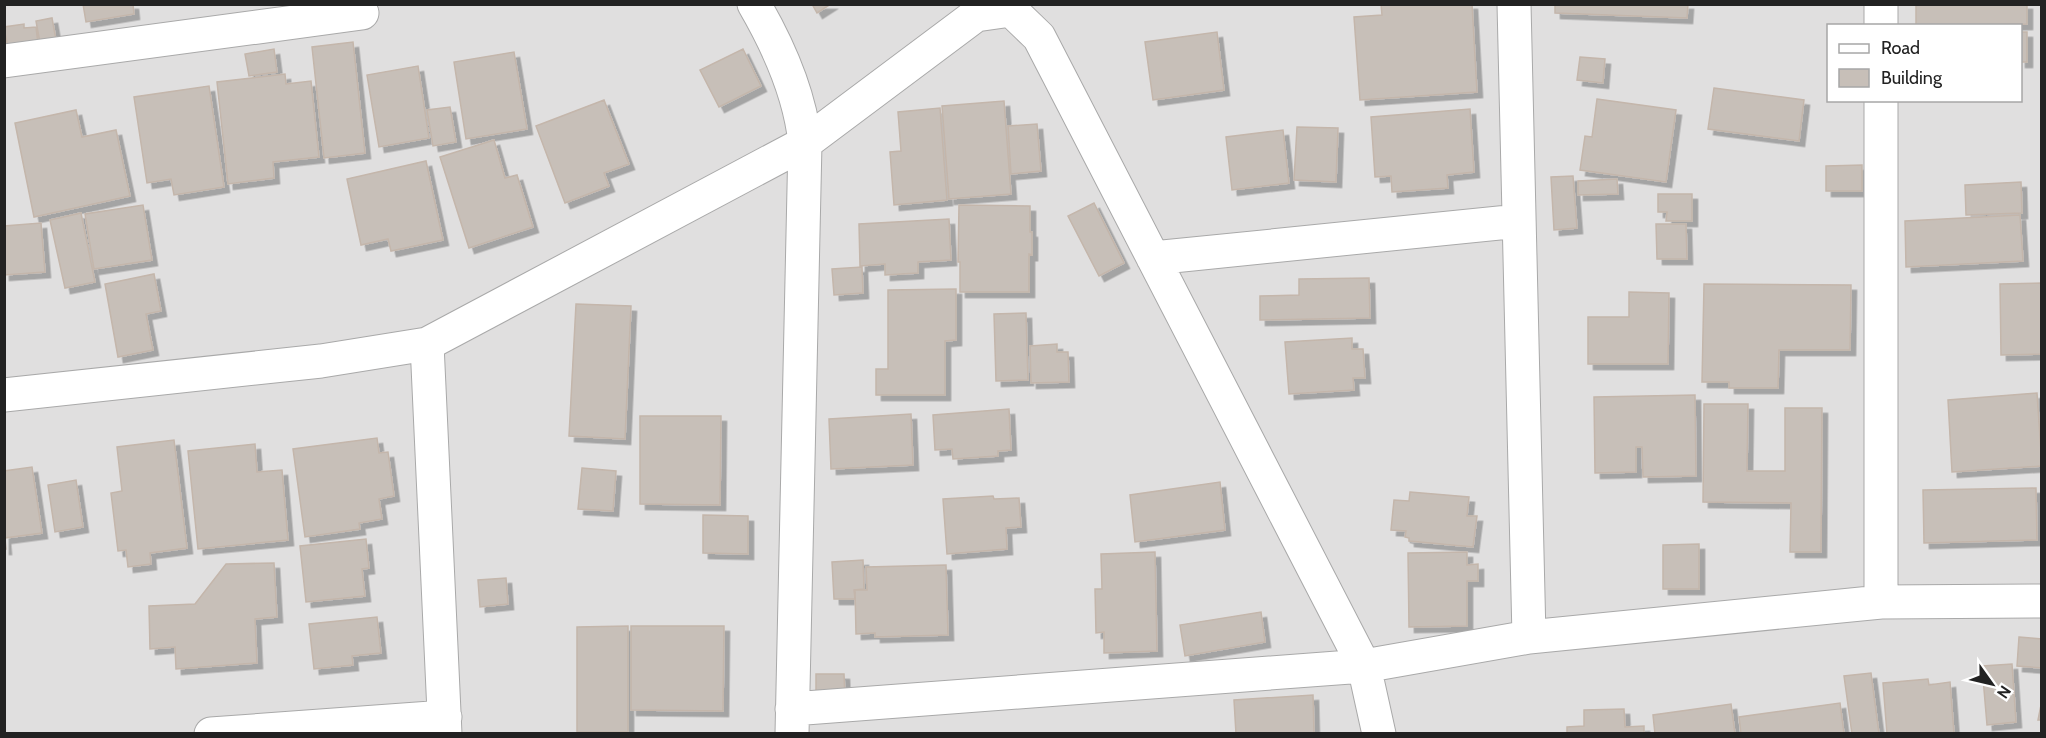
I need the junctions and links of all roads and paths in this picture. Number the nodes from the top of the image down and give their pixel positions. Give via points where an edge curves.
1 (754, 4) edge
2 (1514, 4) edge
3 (1881, 4) edge
4 (362, 13) dead end
5 (1881, 24) edge
6 (4, 61) edge
7 (1881, 102) edge
8 (805, 143) junction
9 (1519, 221) junction
10 (1153, 258) junction
11 (427, 344) junction
12 (4, 395) edge
13 (1881, 602) junction
14 (2042, 602) edge
15 (1529, 637) junction
16 (1364, 666) junction
17 (792, 721) edge
18 (445, 725) edge
19 (211, 734) edge
20 (1379, 734) edge

1 - 8 street via 786,69 801,112
2 - 9 street
3 - 5 street
4 - 6 street
7 - 13 street
8 - 10 street via 976,15 1011,10 1039,37
8 - 11 street
8 - 17 street
9 - 10 street
9 - 15 street
10 - 16 street
11 - 12 street via 321,361
11 - 18 street
13 - 14 street
13 - 15 street
15 - 16 street
16 - 17 street
16 - 20 street
18 - 19 street

